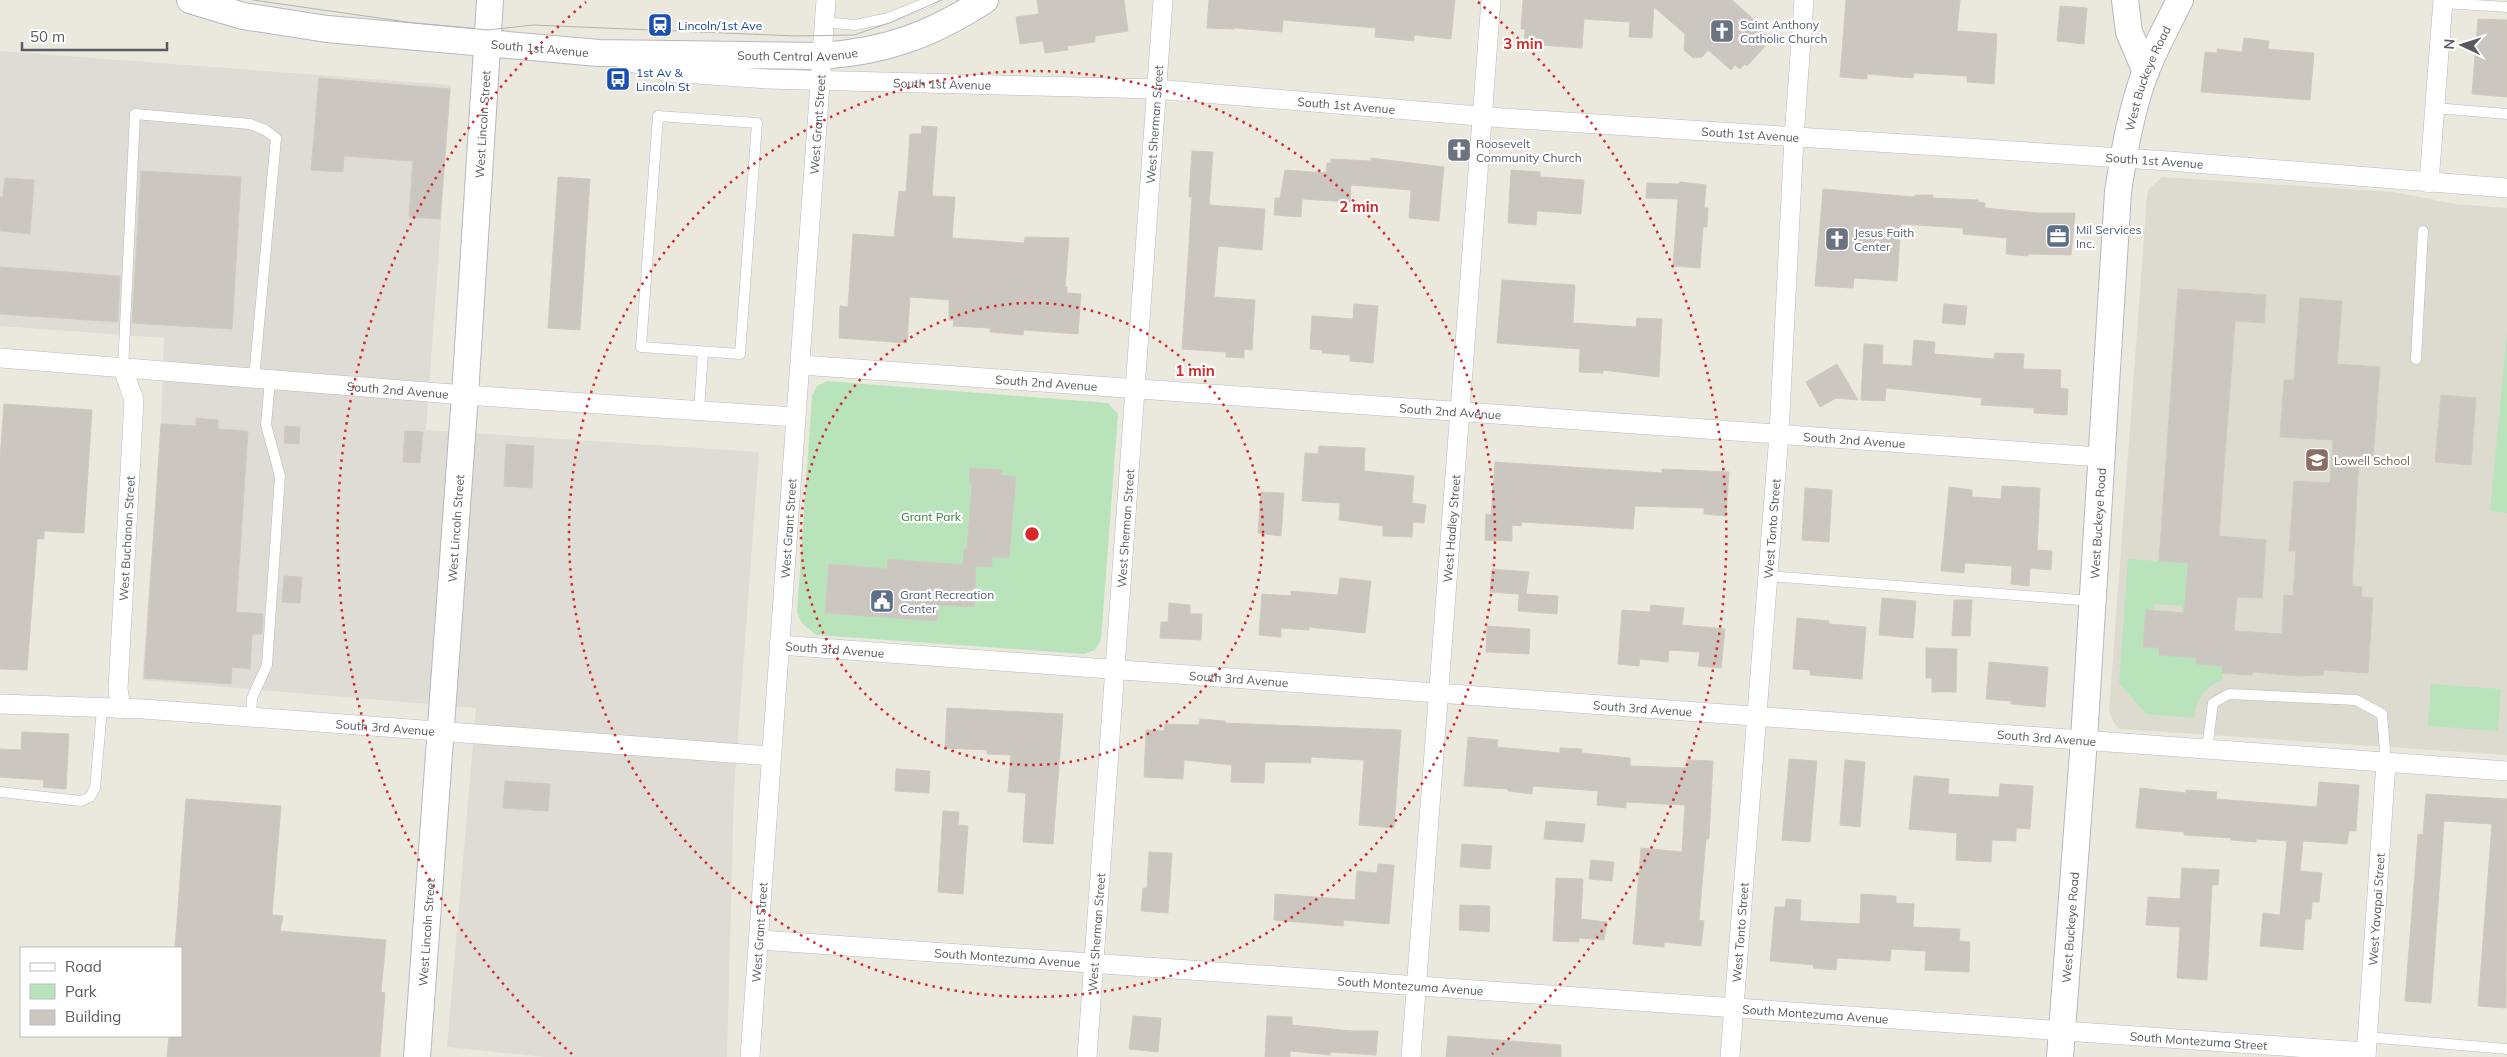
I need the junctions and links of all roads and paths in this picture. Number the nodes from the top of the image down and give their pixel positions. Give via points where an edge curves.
1 (190, 0) edge
2 (490, 0) edge
3 (826, 0) edge
4 (933, 0) edge
5 (985, 0) edge
6 (1163, 0) edge
7 (1491, 0) edge
8 (1804, 0) edge
9 (2125, 0) edge
10 (2180, 0) edge
11 (2443, 2) edge
12 (2507, 7) edge
13 (824, 22) junction
14 (487, 43) junction
15 (599, 54) joint
16 (821, 68) junction
17 (2146, 72) junction
18 (1156, 89) junction
19 (2435, 108) junction
20 (2507, 114) edge
21 (1483, 117) junction
22 (1794, 138) junction
23 (2123, 159) junction
24 (2430, 183) junction
25 (2507, 188) edge
26 (2423, 231) dead end
27 (703, 352) junction
28 (0, 358) edge
29 (2416, 359) dead end
30 (801, 365) junction
31 (123, 369) junction
32 (262, 379) junction
33 (1136, 390) junction
34 (465, 395) junction
35 (699, 411) junction
36 (1461, 412) junction
37 (795, 417) junction
38 (1779, 434) junction
39 (2100, 456) junction
40 (1767, 576) junction
41 (2092, 602) junction
42 (779, 645) junction
43 (1115, 668) junction
44 (1436, 693) junction
45 (0, 704) edge
46 (102, 709) junction
47 (121, 709) junction
48 (1757, 716) junction
49 (251, 717) junction
50 (439, 732) junction
51 (2084, 739) junction
52 (2207, 748) junction
53 (771, 756) junction
54 (2386, 762) junction
55 (2507, 771) edge
56 (0, 792) edge
57 (760, 940) junction
58 (1094, 963) junction
59 (1416, 986) junction
60 (1734, 1008) junction
61 (2062, 1030) junction
62 (2366, 1049) edge
63 (2507, 1049) edge
64 (417, 1057) edge
65 (750, 1057) edge
66 (1087, 1057) edge
67 (1411, 1057) edge
68 (1730, 1057) edge
69 (2060, 1057) edge

1 - 14 main road, South 1st Avenue via 243,16 328,29
2 - 14 main road, West Lincoln Street
3 - 13 street, West Grant Street
4 - 13 lane via 890,18 855,25
5 - 16 main road, South Central Avenue via 952,22 896,45 852,54
6 - 18 street, West Sherman Street
7 - 21 street, West Hadley Street
8 - 22 street, West Tonto Street
9 - 17 main road via 2129,32
10 - 17 main road, West Buckeye Road
11 - 12 lane
11 - 19 street
13 - 16 street, West Grant Street
14 - 15 main road, South 1st Avenue
14 - 34 main road, West Lincoln Street
15 - 16 main road, South Central Avenue
16 - 18 street, South 1st Avenue
16 - 30 street, West Grant Street
17 - 23 main road, West Buckeye Road
18 - 21 street, South 1st Avenue
18 - 33 street, West Sherman Street
19 - 20 lane
19 - 24 street
21 - 22 street, South 1st Avenue
21 - 36 street, West Hadley Street
22 - 23 street, South 1st Avenue
22 - 38 street, West Tonto Street
23 - 24 street, South 1st Avenue
23 - 39 main road, West Buckeye Road
24 - 25 street, South 1st Avenue
26 - 29 lane
27 - 27 lane via 740,354 757,123 658,116 641,347
27 - 35 lane
28 - 31 street, South 2nd Avenue
30 - 33 street, South 2nd Avenue
30 - 37 street, West Grant Street
31 - 32 street, South 2nd Avenue
31 - 32 lane via 135,114 250,124 276,138
31 - 47 street, West Buchanan Street via 134,400 118,689
32 - 34 street, South 2nd Avenue
32 - 49 lane via 266,425 280,476 267,665 252,698
33 - 36 street, South 2nd Avenue
33 - 43 street, West Sherman Street
34 - 35 street, South 2nd Avenue
34 - 50 main road, West Lincoln Street
35 - 37 street, South 2nd Avenue
36 - 38 street, South 2nd Avenue
36 - 44 street, West Hadley Street
37 - 42 street, West Grant Street
38 - 39 street, South 2nd Avenue
38 - 40 street, West Tonto Street
39 - 41 main road, West Buckeye Road
40 - 41 lane
40 - 48 street, West Tonto Street
41 - 51 main road, West Buckeye Road
42 - 43 street, South 3rd Avenue
42 - 53 street, West Grant Street
43 - 44 street, South 3rd Avenue
43 - 58 street, West Sherman Street
44 - 48 street, South 3rd Avenue
44 - 59 street, West Hadley Street
45 - 46 street, South 3rd Avenue
46 - 47 street, South 3rd Avenue
46 - 56 lane via 95,788 90,797 81,801
47 - 49 street, South 3rd Avenue
48 - 51 street, South 3rd Avenue
48 - 60 street, West Tonto Street
49 - 50 street, South 3rd Avenue
50 - 53 street, South 3rd Avenue
50 - 64 main road, West Lincoln Street
51 - 52 street, South 3rd Avenue
51 - 61 main road, West Buckeye Road
52 - 54 street, South 3rd Avenue
52 - 54 lane via 2214,703 2229,694 2356,700 2382,714
53 - 57 street, West Grant Street
54 - 55 street, South 3rd Avenue
54 - 62 street, West Yavapai Street
57 - 58 street, South Montezuma Avenue
57 - 65 street, West Grant Street
58 - 59 street, South Montezuma Avenue
58 - 66 street, West Sherman Street
59 - 60 street, South Montezuma Avenue
59 - 67 street, West Hadley Street
60 - 61 street, South Montezuma Avenue
60 - 68 street, West Tonto Street
61 - 62 street, South Montezuma Street
61 - 69 main road, West Buckeye Road
62 - 63 lane

